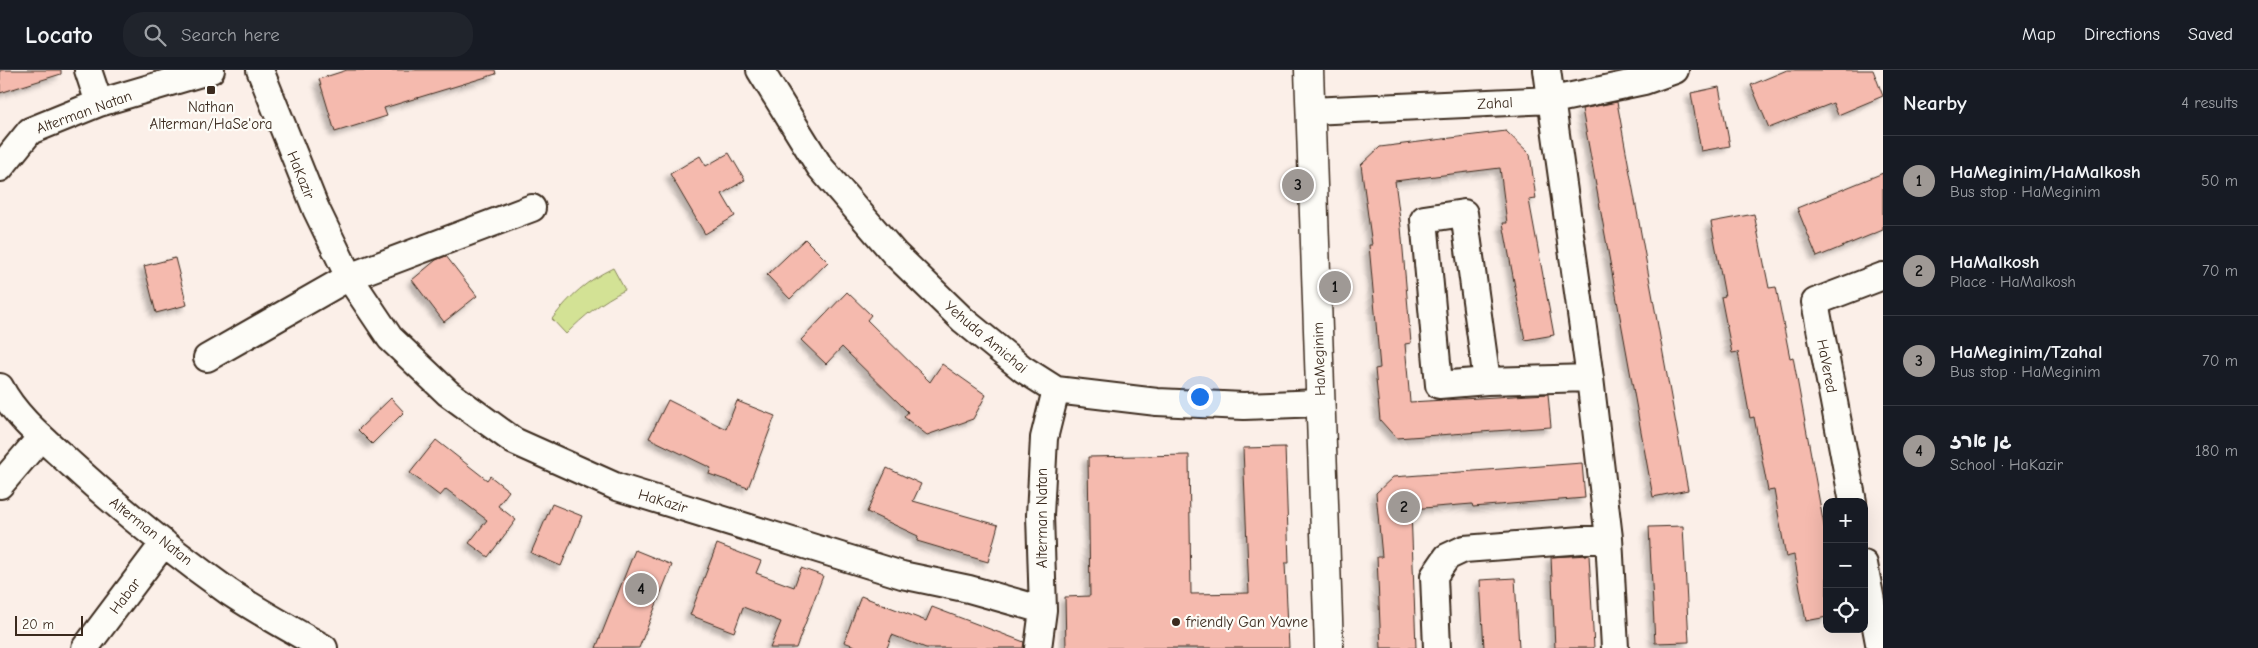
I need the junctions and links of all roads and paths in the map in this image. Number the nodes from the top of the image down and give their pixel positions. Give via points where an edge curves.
1 (88, 70) edge
2 (211, 70) edge
3 (260, 70) edge
4 (760, 70) edge
5 (1309, 70) edge
6 (1547, 70) edge
7 (1675, 70) edge
8 (1553, 100) junction
9 (99, 103) junction
10 (1310, 111) junction
11 (0, 168) edge
12 (532, 208) dead end
13 (1883, 276) edge
14 (348, 277) junction
15 (206, 358) dead end
16 (1590, 378) junction
17 (1486, 381) junction
18 (0, 387) edge
19 (1056, 390) junction
20 (1320, 403) junction
21 (41, 437) junction
22 (0, 486) edge
23 (1852, 498) edge
24 (1610, 538) junction
25 (164, 543) junction
26 (1868, 585) edge
27 (1043, 610) junction
28 (85, 648) edge
29 (324, 648) edge
30 (1038, 648) edge
31 (1329, 648) edge
32 (1437, 648) edge
33 (1615, 648) edge
34 (1880, 648) edge

1 - 9 street
2 - 9 street, Alterman Natan
3 - 14 street, HaKazir via 316,209
4 - 19 street, Yehuda Amichai via 820,167 895,254 963,320 1023,369
5 - 10 street, HaMeginim
6 - 8 street
7 - 8 street, Zahal via 1644,81
8 - 10 street, Zahal
8 - 16 street
9 - 11 street, Alterman Natan via 30,131
10 - 20 street, HaMeginim
12 - 14 street
13 - 23 street, HaVered via 1816,302
14 - 15 street
14 - 27 street, HaKazir via 390,338 448,393 514,441 617,487 902,575
16 - 17 street
16 - 24 street
17 - 17 street via 1439,385 1424,219 1464,213
18 - 21 street, Alterman Natan via 9,404
19 - 20 street, Yehuda Amichai via 1157,402 1234,406
19 - 27 street, Alterman Natan via 1044,438 1040,514
20 - 31 street, HaMeginim
21 - 22 street
21 - 25 street, Alterman Natan
24 - 32 street via 1464,549 1447,557 1434,576
24 - 33 street
25 - 28 street, Habar
25 - 29 street, Alterman Natan via 230,592
26 - 34 street
27 - 30 street, Alterman Natan

